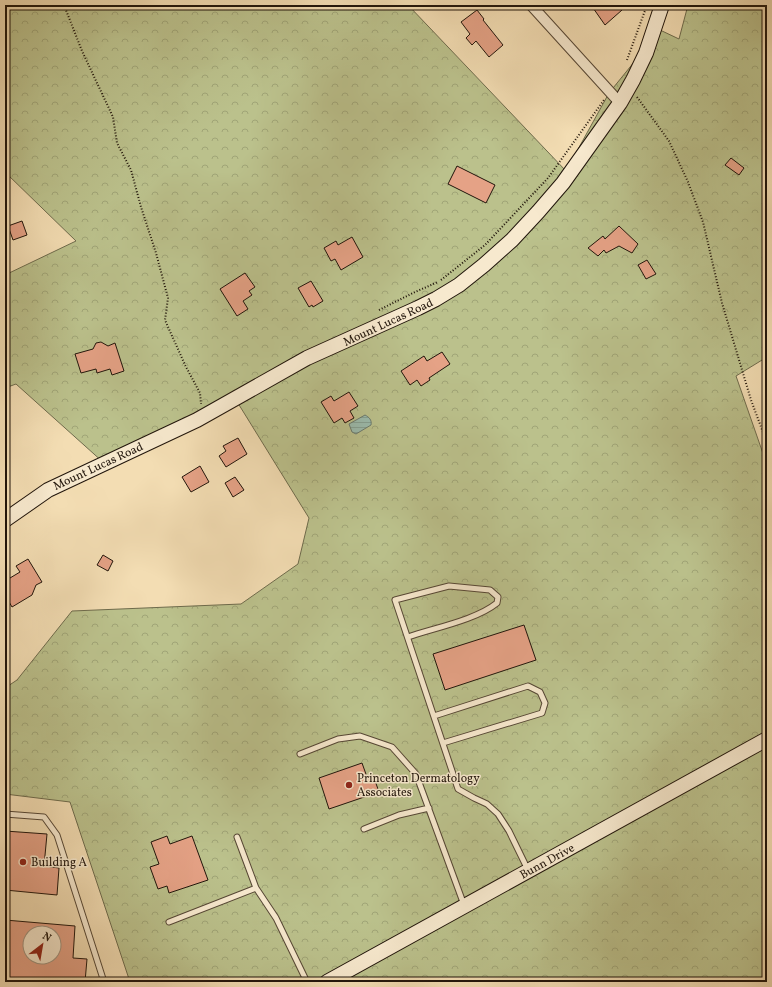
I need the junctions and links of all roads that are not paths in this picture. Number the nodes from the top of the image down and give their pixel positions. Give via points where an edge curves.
1 (531, 5) edge
2 (662, 5) edge
3 (620, 103) junction
4 (5, 520) edge
5 (408, 637) junction
6 (434, 716) junction
7 (767, 739) edge
8 (443, 743) junction
9 (300, 754) dead end
10 (429, 808) junction
11 (5, 814) edge
12 (364, 829) dead end
13 (237, 837) dead end
14 (529, 871) junction
15 (256, 888) junction
16 (465, 906) junction
17 (169, 922) dead end
18 (104, 982) edge
19 (307, 982) edge
20 (327, 982) edge

1 - 3 street
2 - 3 street, Mount Lucas Road via 646,52
3 - 4 street, Mount Lucas Road via 563,183 538,212 507,245 459,286 418,308 307,358 197,420 48,490
5 - 5 lane via 395,600 450,586 490,590 498,597 497,603 490,609 470,618
5 - 6 lane
6 - 8 lane
6 - 8 lane via 528,686 540,692 545,703 542,713
7 - 14 street, Bunn Drive
8 - 14 lane via 458,789 487,804 498,814
9 - 10 lane via 338,739 360,736 392,748 416,774
10 - 12 lane via 399,815
10 - 16 lane
11 - 18 lane via 44,817 57,835
13 - 15 lane
14 - 16 street, Bunn Drive
15 - 17 lane
15 - 19 lane via 276,918
16 - 20 street, Bunn Drive

